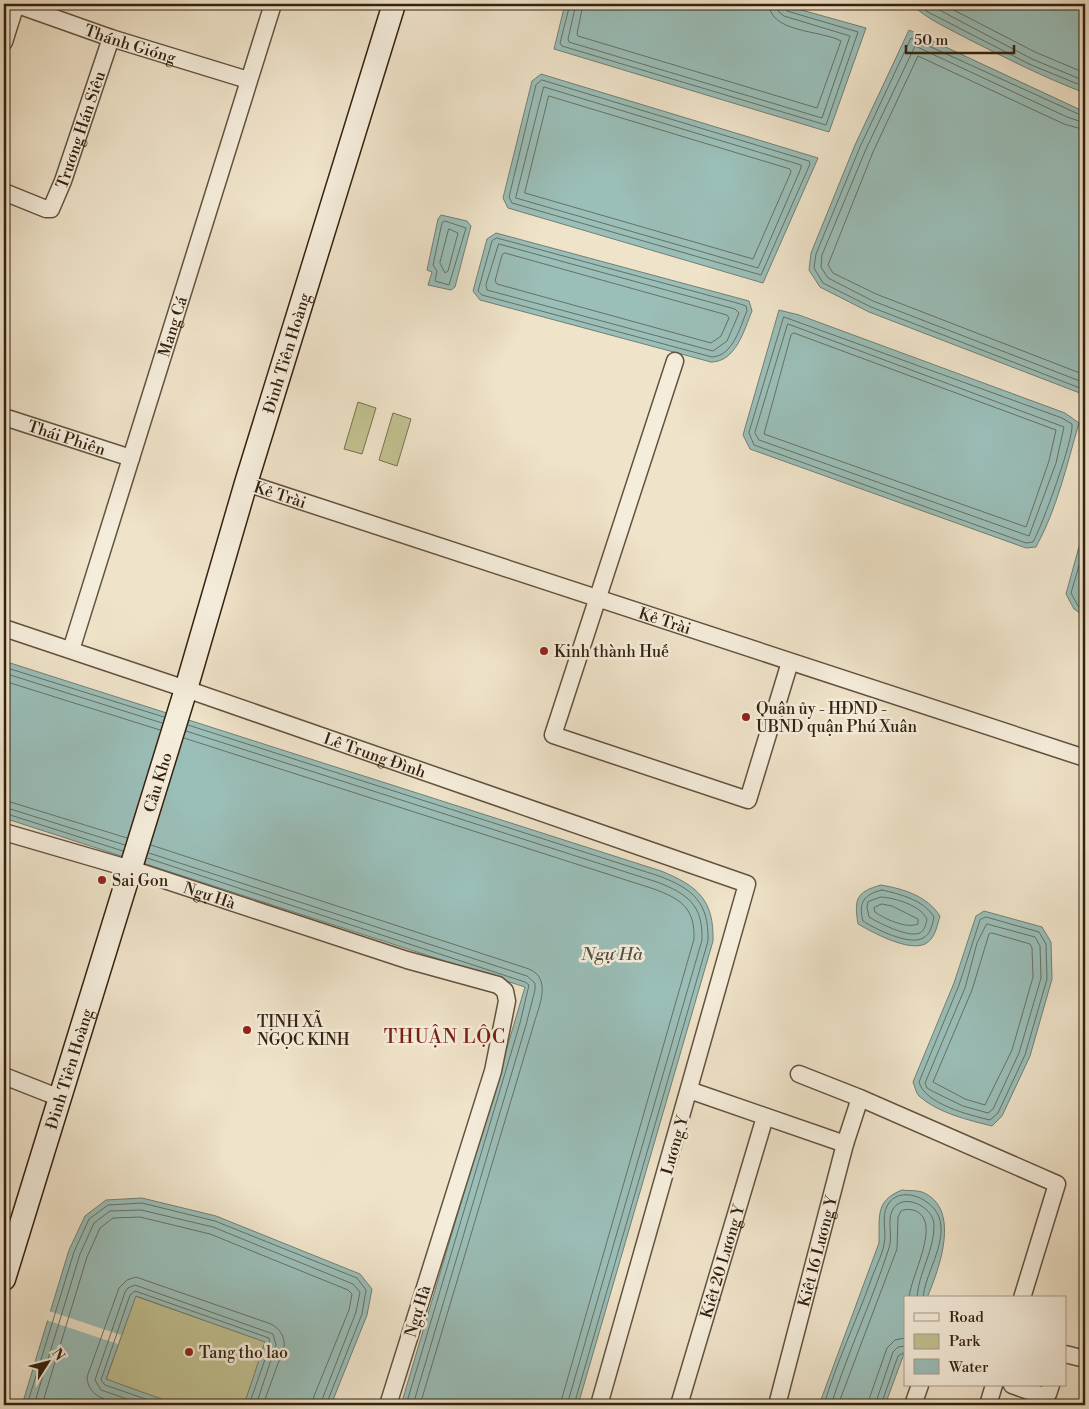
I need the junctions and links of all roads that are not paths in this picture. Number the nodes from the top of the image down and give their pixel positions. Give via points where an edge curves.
1 (15, 4) edge
2 (273, 4) edge
3 (394, 4) edge
4 (111, 38) junction
5 (4, 42) edge
6 (248, 80) junction
7 (4, 192) edge
8 (675, 361) dead end
9 (4, 417) edge
10 (130, 458) junction
11 (246, 482) junction
12 (597, 597) junction
13 (4, 628) edge
14 (71, 650) junction
15 (790, 662) junction
16 (184, 697) junction
17 (1085, 758) edge
18 (4, 832) edge
19 (132, 864) junction
20 (747, 884) joint
21 (799, 1074) dead end
22 (4, 1076) edge
23 (689, 1090) junction
24 (60, 1098) junction
25 (860, 1098) junction
26 (765, 1117) junction
27 (846, 1144) junction
28 (4, 1279) edge
29 (1023, 1296) edge
30 (1066, 1354) edge
31 (1085, 1360) edge
32 (920, 1386) edge
33 (994, 1386) edge
34 (1015, 1386) edge
35 (1051, 1386) edge
36 (991, 1404) edge
37 (388, 1405) edge
38 (599, 1405) edge
39 (679, 1405) edge
40 (777, 1405) edge
41 (913, 1405) edge

1 - 4 street, Thánh Gióng
1 - 5 street
2 - 6 street, Mang Cá
3 - 11 main road, Đinh Tiên Hoàng
4 - 6 street, Thánh Gióng
4 - 7 street, Trương Hán Siêu via 50,210
6 - 10 street, Mang Cá
8 - 12 street
9 - 10 street, Thái Phiên
10 - 14 street, Mang Cá
11 - 12 street, Kẻ Trài
11 - 16 main road, Đinh Tiên Hoàng
12 - 15 street, Kẻ Trài
12 - 15 street via 553,735 748,800
13 - 14 street, Lê Trung Đình
14 - 16 street, Lê Trung Đình
15 - 17 street, Kẻ Trài
16 - 19 main road, Cầu Kho
16 - 20 street, Lê Trung Đình
18 - 19 street
19 - 24 main road, Đinh Tiên Hoàng
19 - 37 street, Ngự Hà via 407,960 498,985 505,991 507,1000 492,1071
20 - 23 street, Lương Y
21 - 25 street
22 - 24 street
23 - 26 street
23 - 38 street, Lương Y
24 - 28 main road, Đinh Tiên Hoàng
25 - 27 street, Kiệt 16 Lương Y
25 - 29 street via 1057,1184
26 - 27 street
26 - 39 street, Kiệt 20 Lương Y
27 - 40 street, Kiệt 16 Lương Y
30 - 31 street
32 - 41 street
33 - 36 street
34 - 35 street via 1043,1396 1048,1394

